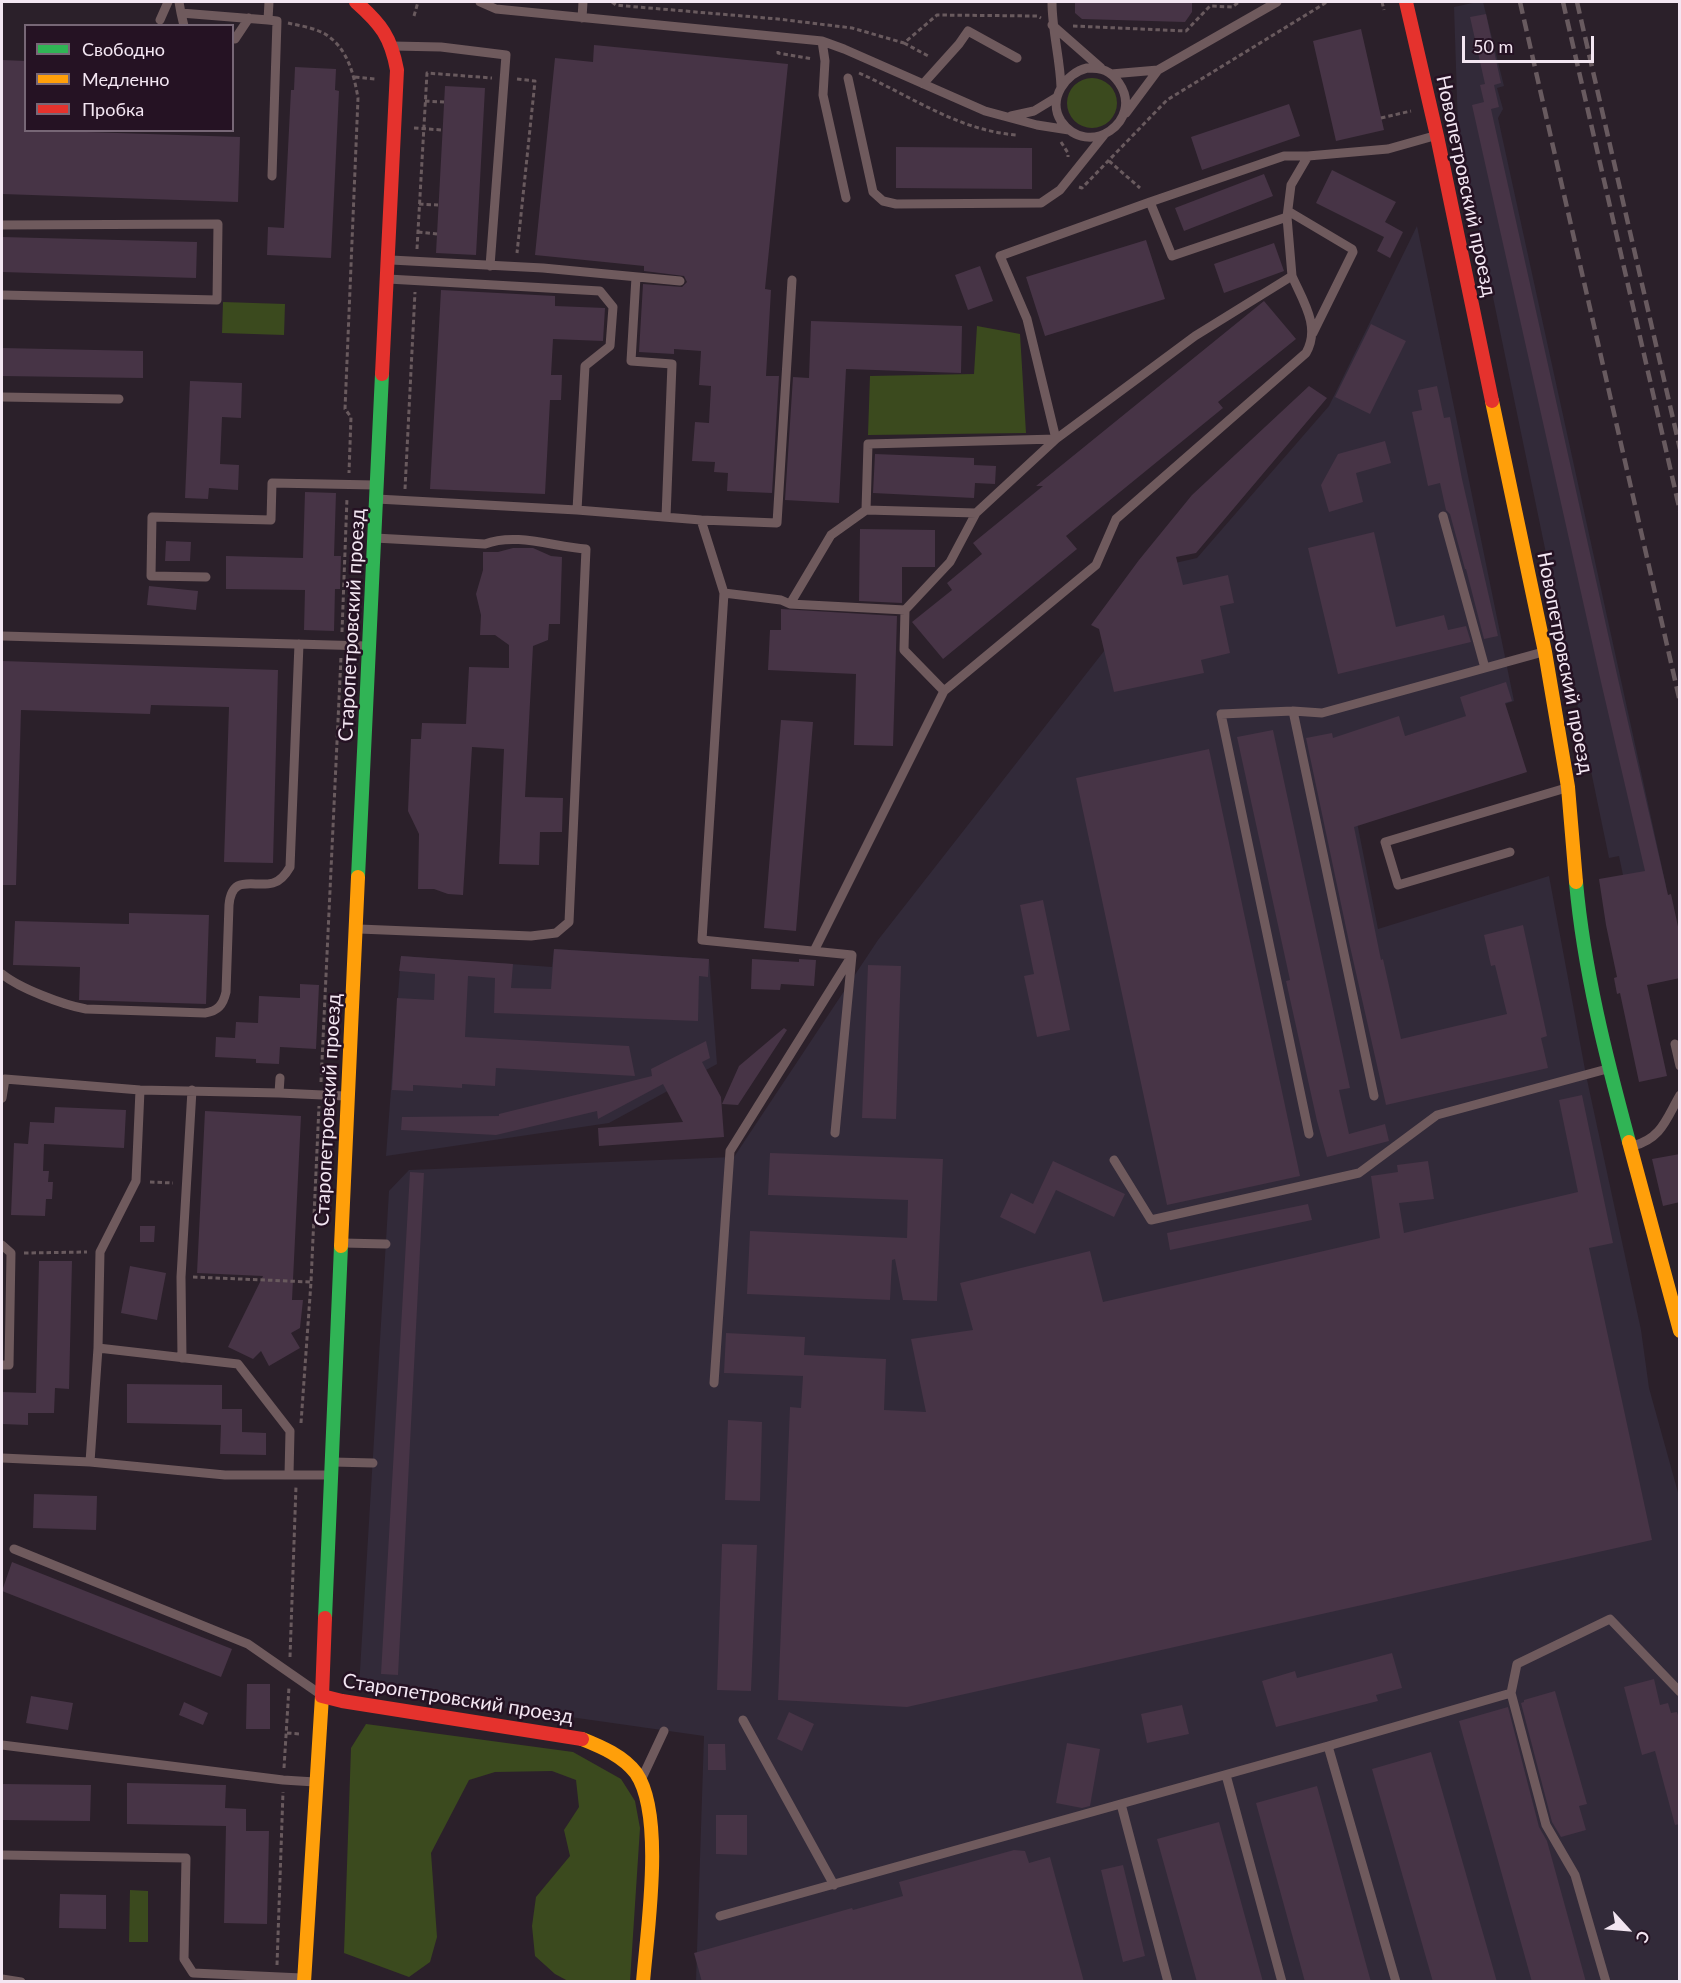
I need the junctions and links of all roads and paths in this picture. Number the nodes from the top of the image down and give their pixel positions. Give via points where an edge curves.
1 (168, 2) edge
2 (179, 2) edge
3 (269, 2) edge
4 (356, 2) edge
5 (418, 2) edge
6 (480, 2) edge
7 (583, 2) edge
8 (612, 2) edge
9 (1052, 2) edge
10 (1239, 2) edge
11 (1277, 2) edge
12 (1327, 2) edge
13 (1382, 2) edge
14 (1406, 2) edge
15 (1385, 12) dead end
16 (181, 13) junction
17 (414, 16) dead end
18 (1037, 16) junction
19 (249, 18) junction
20 (582, 18) junction
21 (778, 19) junction
22 (160, 20) dead end
23 (273, 21) junction
24 (184, 24) edge
25 (1052, 25) junction
26 (1040, 26) dead end
27 (778, 37) junction
28 (234, 39) edge
29 (822, 41) junction
30 (904, 43) junction
31 (393, 46) junction
32 (1017, 58) dead end
33 (825, 61) junction
34 (942, 63) junction
35 (1101, 68) junction
36 (1158, 70) junction
37 (858, 73) dead end
38 (1111, 74) junction
39 (355, 77) junction
40 (848, 78) dead end
41 (503, 79) junction
42 (922, 84) junction
43 (375, 88) dead end
44 (1059, 92) junction
45 (424, 101) junction
46 (444, 102) dead end
47 (1413, 111) dead end
48 (1002, 117) junction
49 (1122, 118) junction
50 (1381, 118) dead end
51 (407, 128) dead end
52 (422, 129) junction
53 (442, 130) dead end
54 (1069, 130) junction
55 (1018, 135) dead end
56 (1104, 135) junction
57 (1437, 136) junction
58 (1057, 140) dead end
59 (1308, 156) junction
60 (1109, 161) junction
61 (272, 176) dead end
62 (1069, 178) junction
63 (1140, 188) dead end
64 (846, 198) dead end
65 (1150, 202) junction
66 (419, 204) junction
67 (438, 205) dead end
68 (1287, 214) junction
69 (2, 225) edge
70 (417, 232) junction
71 (437, 234) dead end
72 (389, 260) junction
73 (416, 262) junction
74 (490, 266) junction
75 (516, 267) junction
76 (1292, 276) junction
77 (636, 277) junction
78 (388, 279) junction
79 (415, 280) junction
80 (792, 280) dead end
81 (680, 281) dead end
82 (2, 295) edge
83 (1313, 333) junction
84 (2, 397) edge
85 (119, 399) dead end
86 (1056, 439) junction
87 (348, 485) junction
88 (378, 492) junction
89 (405, 501) junction
90 (577, 510) junction
91 (866, 510) junction
92 (976, 513) junction
93 (1443, 516) dead end
94 (666, 517) junction
95 (700, 520) junction
96 (375, 538) junction
97 (206, 578) dead end
98 (724, 593) junction
99 (789, 604) junction
100 (904, 610) junction
101 (2, 636) edge
102 (299, 644) junction
103 (342, 646) junction
104 (370, 646) junction
105 (1545, 652) junction
106 (1485, 668) junction
107 (944, 691) junction
108 (1293, 711) junction
109 (1568, 787) junction
110 (1510, 852) dead end
111 (357, 929) junction
112 (814, 951) junction
113 (852, 955) junction
114 (2, 974) edge
115 (1675, 1044) dead end
116 (1680, 1066) edge
117 (1609, 1068) junction
118 (280, 1078) dead end
119 (140, 1090) junction
120 (192, 1090) junction
121 (279, 1093) junction
122 (320, 1095) junction
123 (1680, 1095) edge
124 (348, 1096) junction
125 (1374, 1096) dead end
126 (2, 1098) edge
127 (308, 1105) dead end
128 (835, 1133) dead end
129 (1310, 1134) dead end
130 (1630, 1147) junction
131 (1114, 1160) dead end
132 (136, 1181) junction
133 (186, 1183) junction
134 (341, 1243) junction
135 (386, 1244) dead end
136 (2, 1245) edge
137 (100, 1252) junction
138 (10, 1253) junction
139 (181, 1276) junction
140 (311, 1282) junction
141 (1680, 1331) edge
142 (98, 1348) junction
143 (182, 1358) junction
144 (2, 1365) edge
145 (714, 1383) dead end
146 (301, 1424) dead end
147 (2, 1458) edge
148 (90, 1462) junction
149 (373, 1463) dead end
150 (331, 1468) junction
151 (293, 1475) junction
152 (14, 1549) dead end
153 (290, 1674) junction
154 (1680, 1692) edge
155 (1510, 1693) junction
156 (322, 1696) junction
157 (743, 1720) dead end
158 (664, 1731) dead end
159 (2, 1745) edge
160 (1328, 1746) junction
161 (1226, 1775) junction
162 (283, 1780) junction
163 (640, 1780) junction
164 (315, 1782) junction
165 (1121, 1804) junction
166 (2, 1855) edge
167 (834, 1885) junction
168 (720, 1916) dead end
169 (277, 1977) junction
170 (2, 1979) edge
171 (304, 1980) edge
172 (21, 1982) edge
173 (643, 1982) edge
174 (1168, 1982) edge
175 (1282, 1982) edge
176 (1396, 1982) edge
177 (1606, 1982) edge

1 - 22 lane
2 - 16 lane
3 - 23 lane
4 - 31 street, Старопетровский проезд via 385,28
5 - 17 path
6 - 20 lane via 496,9
7 - 20 lane
8 - 21 path
9 - 25 lane
10 - 25 path via 1232,7 1210,6 1186,31
11 - 36 lane
12 - 60 path via 1167,100
13 - 15 path
14 - 57 street, Новопетровский проезд
16 - 19 lane
16 - 24 lane
18 - 25 path
18 - 26 path
18 - 30 path via 937,15
19 - 23 lane
19 - 28 lane
20 - 27 lane
21 - 27 path
21 - 30 path via 852,28
23 - 39 path via 329,36 344,54
23 - 61 lane
25 - 35 lane
25 - 44 lane via 1058,50
27 - 29 lane
27 - 33 path via 778,53
29 - 33 lane
29 - 42 lane
30 - 34 path
31 - 41 lane via 506,55
31 - 72 street, Старопетровский проезд via 397,70
32 - 34 lane via 968,31
33 - 64 lane via 823,95
34 - 42 lane
35 - 38 lane
35 - 44 lane via 1077,70
36 - 38 lane
36 - 49 lane
37 - 55 path via 947,117 996,133
38 - 49 lane via 1124,91
39 - 43 path via 375,78
39 - 87 path via 358,98 345,409 351,417
40 - 62 lane via 873,192 883,201 1041,202 1060,190
41 - 45 path via 427,73
41 - 74 lane
41 - 75 path via 535,81
42 - 48 lane
44 - 48 lane via 1034,111
44 - 54 lane via 1056,110
45 - 46 path
45 - 52 path
47 - 50 path
48 - 54 lane
49 - 56 lane via 1116,128
51 - 52 path
52 - 53 path
52 - 66 path
54 - 56 lane via 1090,138
56 - 62 lane
57 - 59 lane via 1388,149
57 - 105 street, Новопетровский проезд
58 - 62 path via 1068,153 1068,162 1060,172
59 - 65 lane via 1284,156
59 - 68 lane via 1291,185
60 - 62 path via 1082,189
60 - 63 path
65 - 68 lane via 1172,256
65 - 86 lane via 1000,256 1027,320
66 - 67 path
66 - 70 path
68 - 76 lane
68 - 83 lane via 1353,252
69 - 82 lane via 218,224 217,300
70 - 71 path
70 - 73 path
72 - 73 lane
72 - 78 street, Старопетровский проезд
73 - 74 lane
74 - 75 lane
75 - 77 lane
76 - 83 lane
76 - 86 lane via 1196,336
77 - 81 lane
77 - 94 lane via 631,361 672,364
78 - 79 lane
78 - 88 street, Старопетровский проезд
79 - 89 path
79 - 90 lane via 600,291 613,307 610,346 585,366
80 - 95 lane via 777,524
83 - 107 lane via 1306,353 1116,519 1096,565
84 - 85 lane
86 - 91 lane via 868,444
86 - 92 lane
87 - 88 lane
87 - 97 lane via 272,483 271,520 152,517 151,576
87 - 103 path
88 - 89 lane
88 - 96 street, Старопетровский проезд
89 - 90 lane
90 - 94 lane
91 - 92 lane
91 - 99 lane via 831,535
92 - 100 lane via 950,562
93 - 106 lane
94 - 95 lane
95 - 98 lane
96 - 104 street, Старопетровский проезд
96 - 111 lane via 485,544 496,540 549,542 562,548 586,549 569,922 556,933 531,936
98 - 99 lane
98 - 112 lane via 702,940
99 - 100 lane
100 - 107 lane via 904,650
101 - 102 lane
102 - 103 lane
102 - 114 lane via 290,867 273,883 246,882 232,892 226,992 219,1008 205,1013 86,1009 27,989
103 - 104 lane
103 - 122 path
104 - 111 street, Старопетровский проезд
105 - 106 lane
105 - 109 street, Новопетровский проезд
106 - 108 lane via 1322,713
107 - 112 lane
108 - 125 lane
108 - 129 lane via 1221,714
109 - 110 lane via 1385,842 1398,885
109 - 117 street, Новопетровский проезд via 1579,913
111 - 124 street, Старопетровский проезд
112 - 113 lane
113 - 128 lane
113 - 145 lane via 730,1151
115 - 116 lane
117 - 130 street, Новопетровский проезд
117 - 131 lane via 1437,1115 1359,1173 1150,1220
118 - 121 lane
119 - 120 lane
119 - 126 lane via 5,1078
119 - 132 lane
120 - 121 lane
120 - 133 lane
121 - 122 lane
122 - 124 lane
123 - 130 lane via 1659,1132 1647,1143
124 - 134 street, Старопетровский проезд
127 - 140 path via 320,1106
130 - 141 street, Новопетровский проезд
132 - 133 path
132 - 137 lane
133 - 139 lane
134 - 135 lane
134 - 150 street, Старопетровский проезд
136 - 138 lane
137 - 138 path
137 - 142 lane
138 - 144 lane via 9,1365
139 - 140 path
139 - 143 lane
140 - 146 path
142 - 143 lane
142 - 148 lane
143 - 151 lane via 238,1364 290,1431
147 - 148 lane
148 - 151 lane via 225,1475
149 - 150 lane
150 - 151 lane
150 - 156 street, Старопетровский проезд
151 - 153 path
152 - 153 lane via 248,1644
153 - 156 lane
153 - 162 path
154 - 155 lane via 1610,1619 1517,1664
155 - 160 lane
155 - 177 lane via 1546,1825 1575,1875
156 - 163 street, Старопетровский проезд via 581,1739 624,1760
156 - 164 street
157 - 167 lane
158 - 163 lane
159 - 162 lane
160 - 161 lane
160 - 176 lane
161 - 165 lane
161 - 175 lane
162 - 164 lane
162 - 169 path
163 - 173 street, Старопетровский проезд via 650,1812 651,1865
164 - 171 street
165 - 167 lane
165 - 174 lane
166 - 169 lane via 186,1858 184,1959 193,1973
167 - 168 lane
169 - 171 lane
170 - 172 lane

